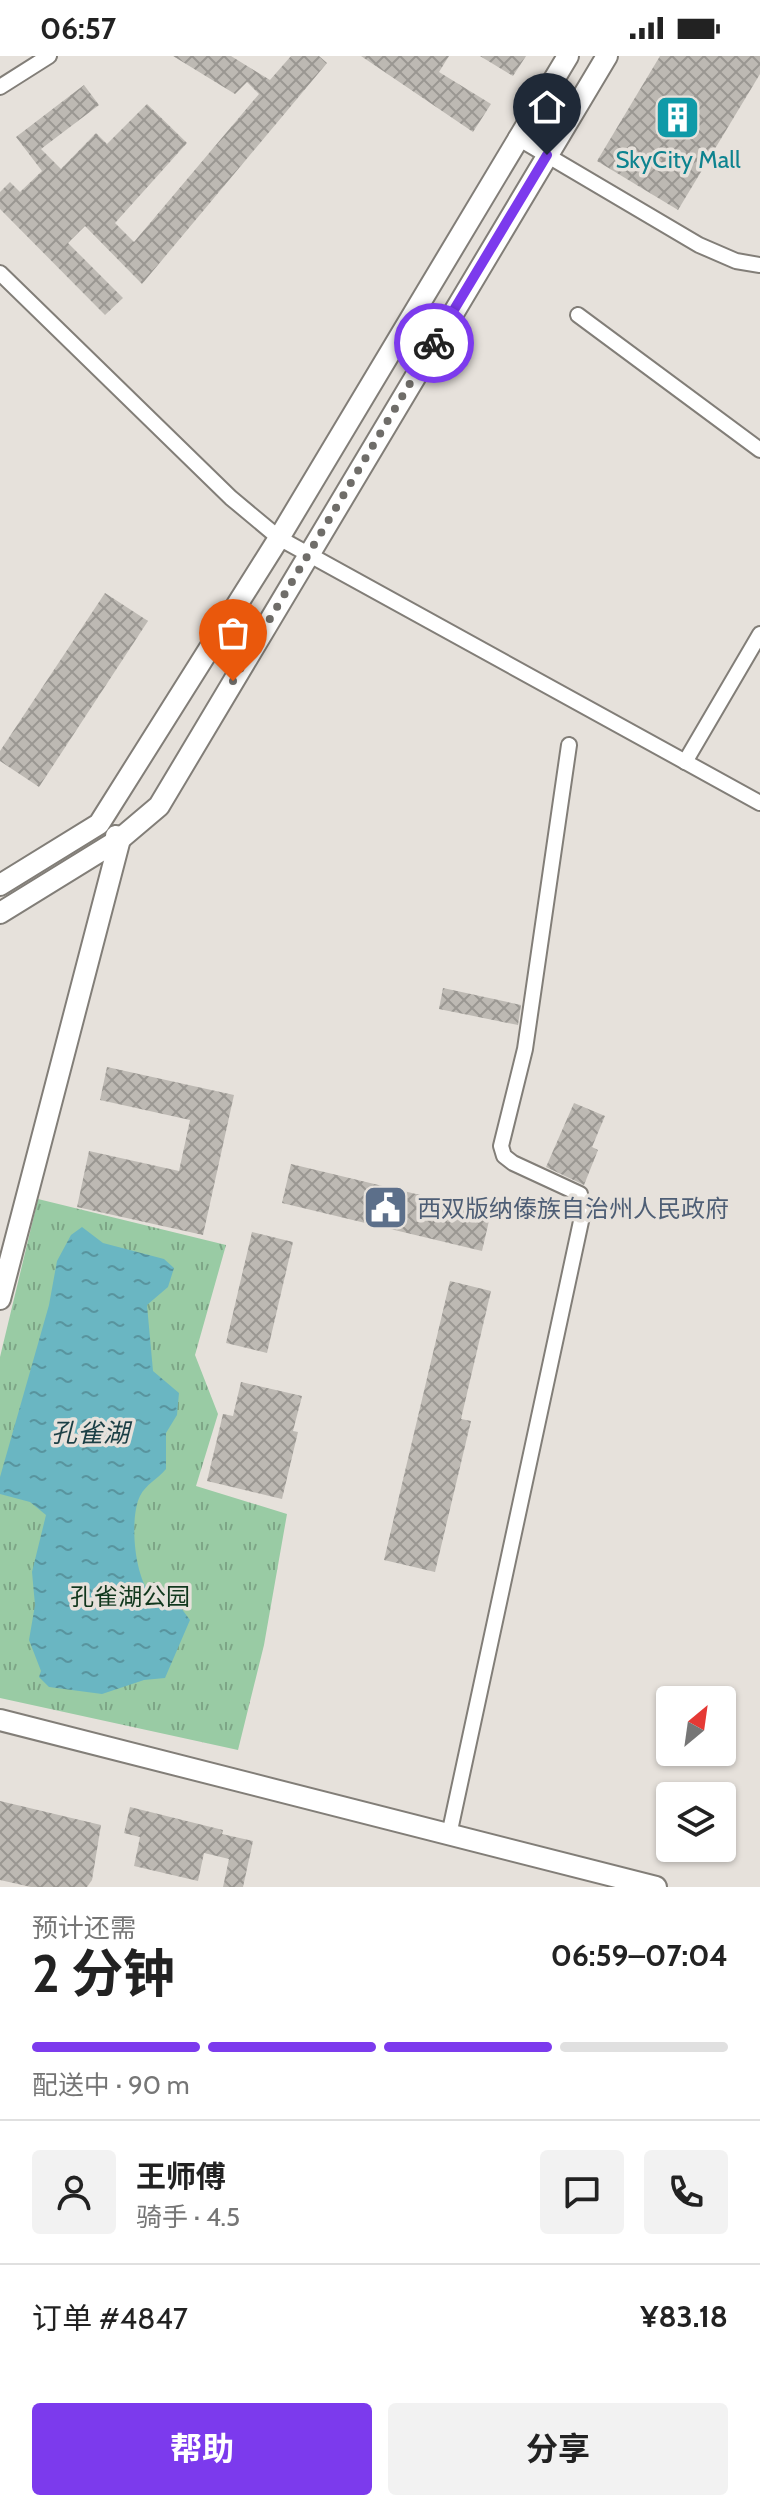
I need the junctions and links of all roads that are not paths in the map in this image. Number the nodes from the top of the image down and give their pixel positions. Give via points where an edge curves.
1 (49, 56) edge
2 (568, 56) edge
3 (607, 56) edge
4 (0, 87) edge
5 (516, 137) junction
6 (547, 155) junction
7 (760, 265) edge
8 (0, 273) edge
9 (578, 315) dead end
10 (760, 450) edge
11 (279, 538) junction
12 (306, 555) junction
13 (760, 634) edge
14 (569, 745) dead end
15 (685, 762) junction
16 (760, 803) edge
17 (99, 824) junction
18 (120, 839) junction
19 (0, 885) edge
20 (0, 913) edge
21 (0, 1299) edge
22 (0, 1720) edge
23 (449, 1835) junction
24 (656, 1887) edge

1 - 4 street
2 - 5 main road
3 - 6 main road
5 - 6 street
5 - 11 main road
6 - 7 street via 699,245
6 - 12 main road
8 - 11 street via 231,498
9 - 10 street
11 - 12 street
11 - 17 main road
12 - 15 street
12 - 18 main road via 159,806
13 - 15 street
14 - 23 street via 525,1049 501,1146 513,1163 580,1194 583,1212
15 - 16 street
17 - 18 main road
17 - 19 main road
18 - 20 main road
18 - 21 main road
22 - 23 main road
23 - 24 main road

